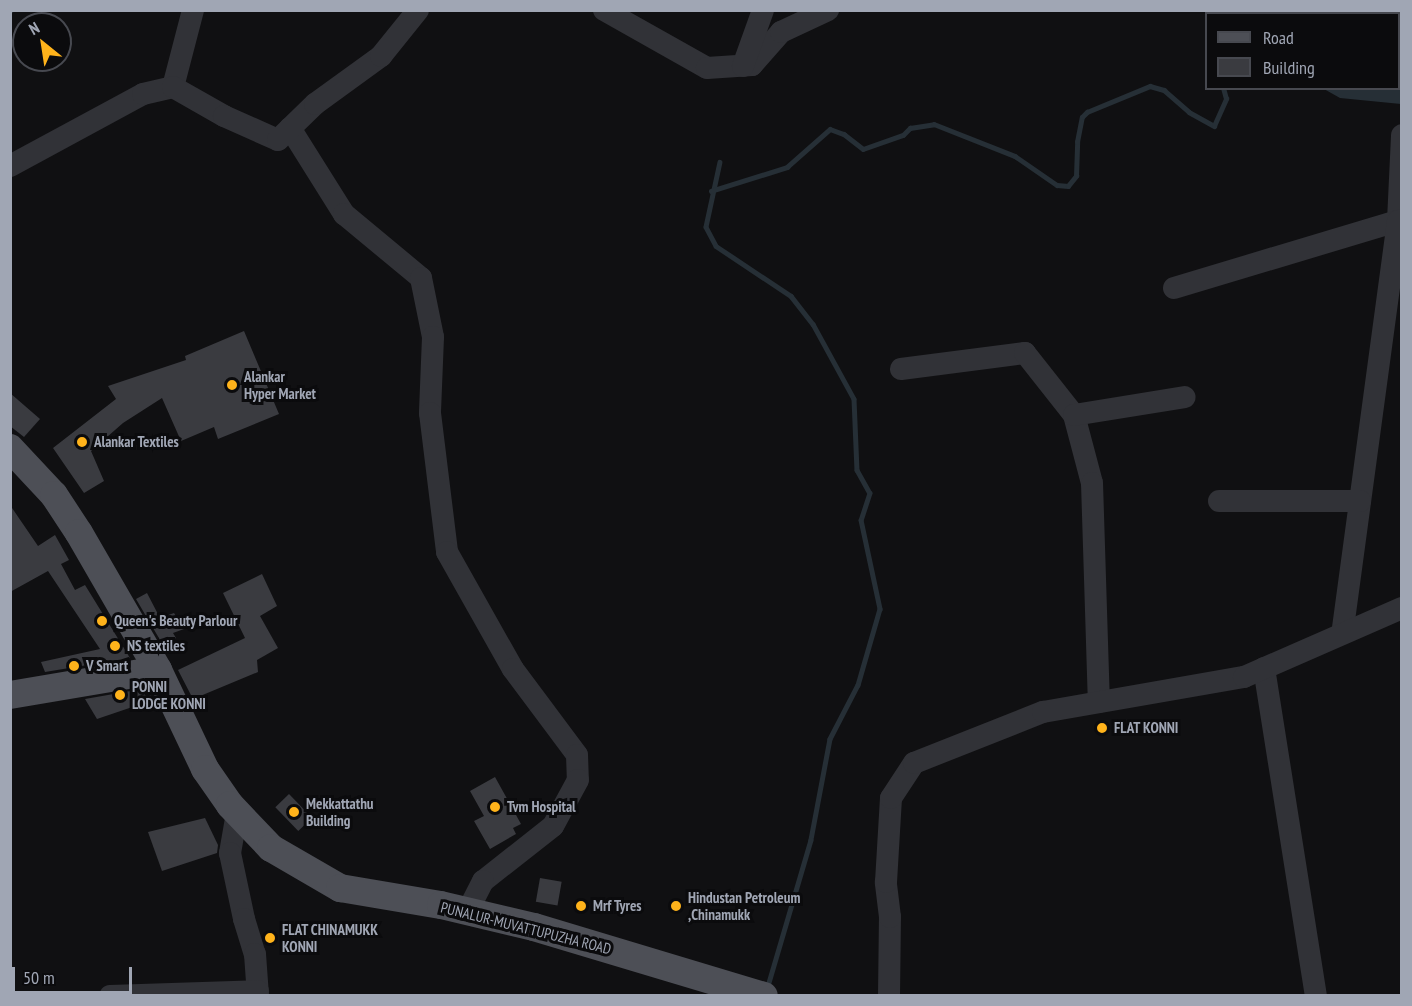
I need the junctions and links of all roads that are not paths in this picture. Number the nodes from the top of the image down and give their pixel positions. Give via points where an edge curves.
1 (193, 10) edge
2 (418, 10) edge
3 (604, 10) edge
4 (763, 10) edge
5 (828, 10) edge
6 (743, 66) junction
7 (173, 87) junction
8 (290, 128) junction
9 (1401, 135) edge
10 (10, 166) edge
11 (1398, 221) junction
12 (1174, 288) dead end
13 (901, 369) dead end
14 (1185, 397) dead end
15 (1074, 416) junction
16 (10, 448) edge
17 (1219, 501) dead end
18 (1360, 501) junction
19 (1401, 608) edge
20 (1342, 633) junction
21 (1264, 668) junction
22 (158, 670) junction
23 (10, 695) edge
24 (1099, 702) junction
25 (237, 813) junction
26 (468, 911) junction
27 (704, 988) edge
28 (258, 993) edge
29 (110, 996) edge
30 (764, 996) edge
31 (889, 996) edge
32 (1316, 996) edge

1 - 7 street
2 - 8 street via 381,56 315,104
3 - 6 street via 707,69
4 - 6 street
5 - 6 street via 781,32 752,65
7 - 8 street via 278,140
7 - 10 street via 143,94
8 - 26 street via 344,214 421,278 433,338 430,413 447,552 513,669 577,755 578,780 553,826 483,881
9 - 11 street
11 - 12 street
11 - 18 street
13 - 15 street via 1025,353
14 - 15 street
15 - 24 street via 1092,483
16 - 22 main road, PUNALUR-MUVATTUPUZHA ROAD via 46,486 79,533
17 - 18 street
18 - 20 street
19 - 20 street
20 - 21 street
21 - 24 street via 1244,677
21 - 32 street
22 - 23 main road
22 - 25 main road, PUNALUR-MUVATTUPUZHA ROAD via 205,769
24 - 31 street via 1042,712 914,763 891,798 886,882 891,917
25 - 26 main road, PUNALUR-MUVATTUPUZHA ROAD via 271,848 339,888
25 - 28 street via 230,853 255,954
26 - 27 main road, PUNALUR-MUVATTUPUZHA ROAD
27 - 30 main road, PUNALUR-MUVATTUPUZHA ROAD
28 - 29 street

